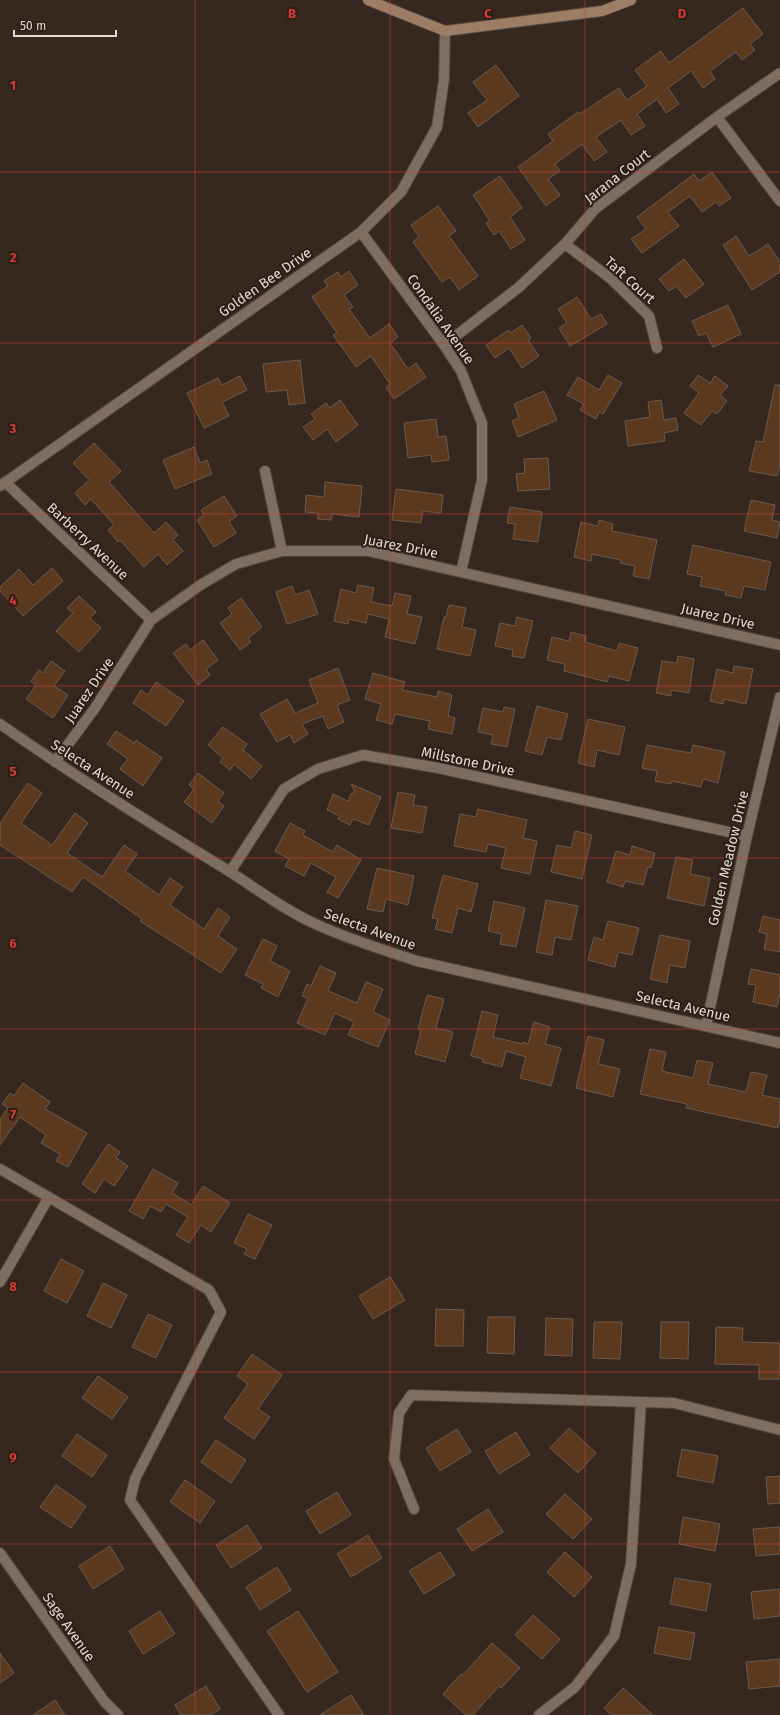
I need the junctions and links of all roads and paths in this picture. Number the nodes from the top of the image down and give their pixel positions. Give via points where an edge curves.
1 (368, 0) edge
2 (631, 0) edge
3 (446, 32) junction
4 (780, 73) edge
5 (717, 117) junction
6 (780, 201) edge
7 (361, 232) junction
8 (565, 244) junction
9 (444, 344) junction
10 (657, 348) dead end
11 (265, 471) dead end
12 (3, 484) edge
13 (282, 551) junction
14 (461, 572) junction
15 (151, 620) junction
16 (780, 645) edge
17 (780, 697) edge
18 (0, 724) edge
19 (56, 762) junction
20 (747, 836) junction
21 (230, 872) junction
22 (706, 1026) junction
23 (780, 1043) edge
24 (0, 1169) edge
25 (49, 1197) junction
26 (0, 1282) edge
27 (641, 1402) junction
28 (780, 1430) edge
29 (414, 1509) dead end
30 (1, 1557) edge
31 (118, 1715) edge
32 (279, 1715) edge
33 (539, 1715) edge

1 - 3 main road
2 - 3 main road via 602,10
3 - 7 street, Golden Bee Drive via 444,79 437,127 400,192
4 - 5 street, Jarana Court
5 - 6 street
5 - 8 street, Jarana Court via 595,209
7 - 9 street, Condalia Avenue
7 - 12 street, Golden Bee Drive
8 - 9 street, Jarana Court via 518,288
8 - 10 street, Taft Court via 610,278 648,316
9 - 14 street, Condalia Avenue via 461,371 482,423 482,480
11 - 13 street
12 - 15 street, Barberry Avenue
13 - 14 street, Juarez Drive via 368,551
13 - 15 street, Juarez Drive via 236,564 202,584
14 - 16 street, Juarez Drive
15 - 19 street, Juarez Drive via 95,708
17 - 20 street, Golden Meadow Drive
18 - 19 street, Selecta Avenue
19 - 21 street, Selecta Avenue
20 - 21 street, Millstone Drive via 438,768 363,755 318,769 284,789
20 - 22 street, Golden Meadow Drive
21 - 22 street, Selecta Avenue via 274,902 319,926 417,961
22 - 23 street, Selecta Avenue
24 - 25 street
25 - 26 street
25 - 32 street via 209,1290 221,1312 135,1479 130,1500
27 - 28 street via 674,1403
27 - 29 street via 411,1395 399,1413 394,1459
27 - 33 street via 631,1564 614,1636 575,1687
30 - 31 street, Sage Avenue via 104,1700

